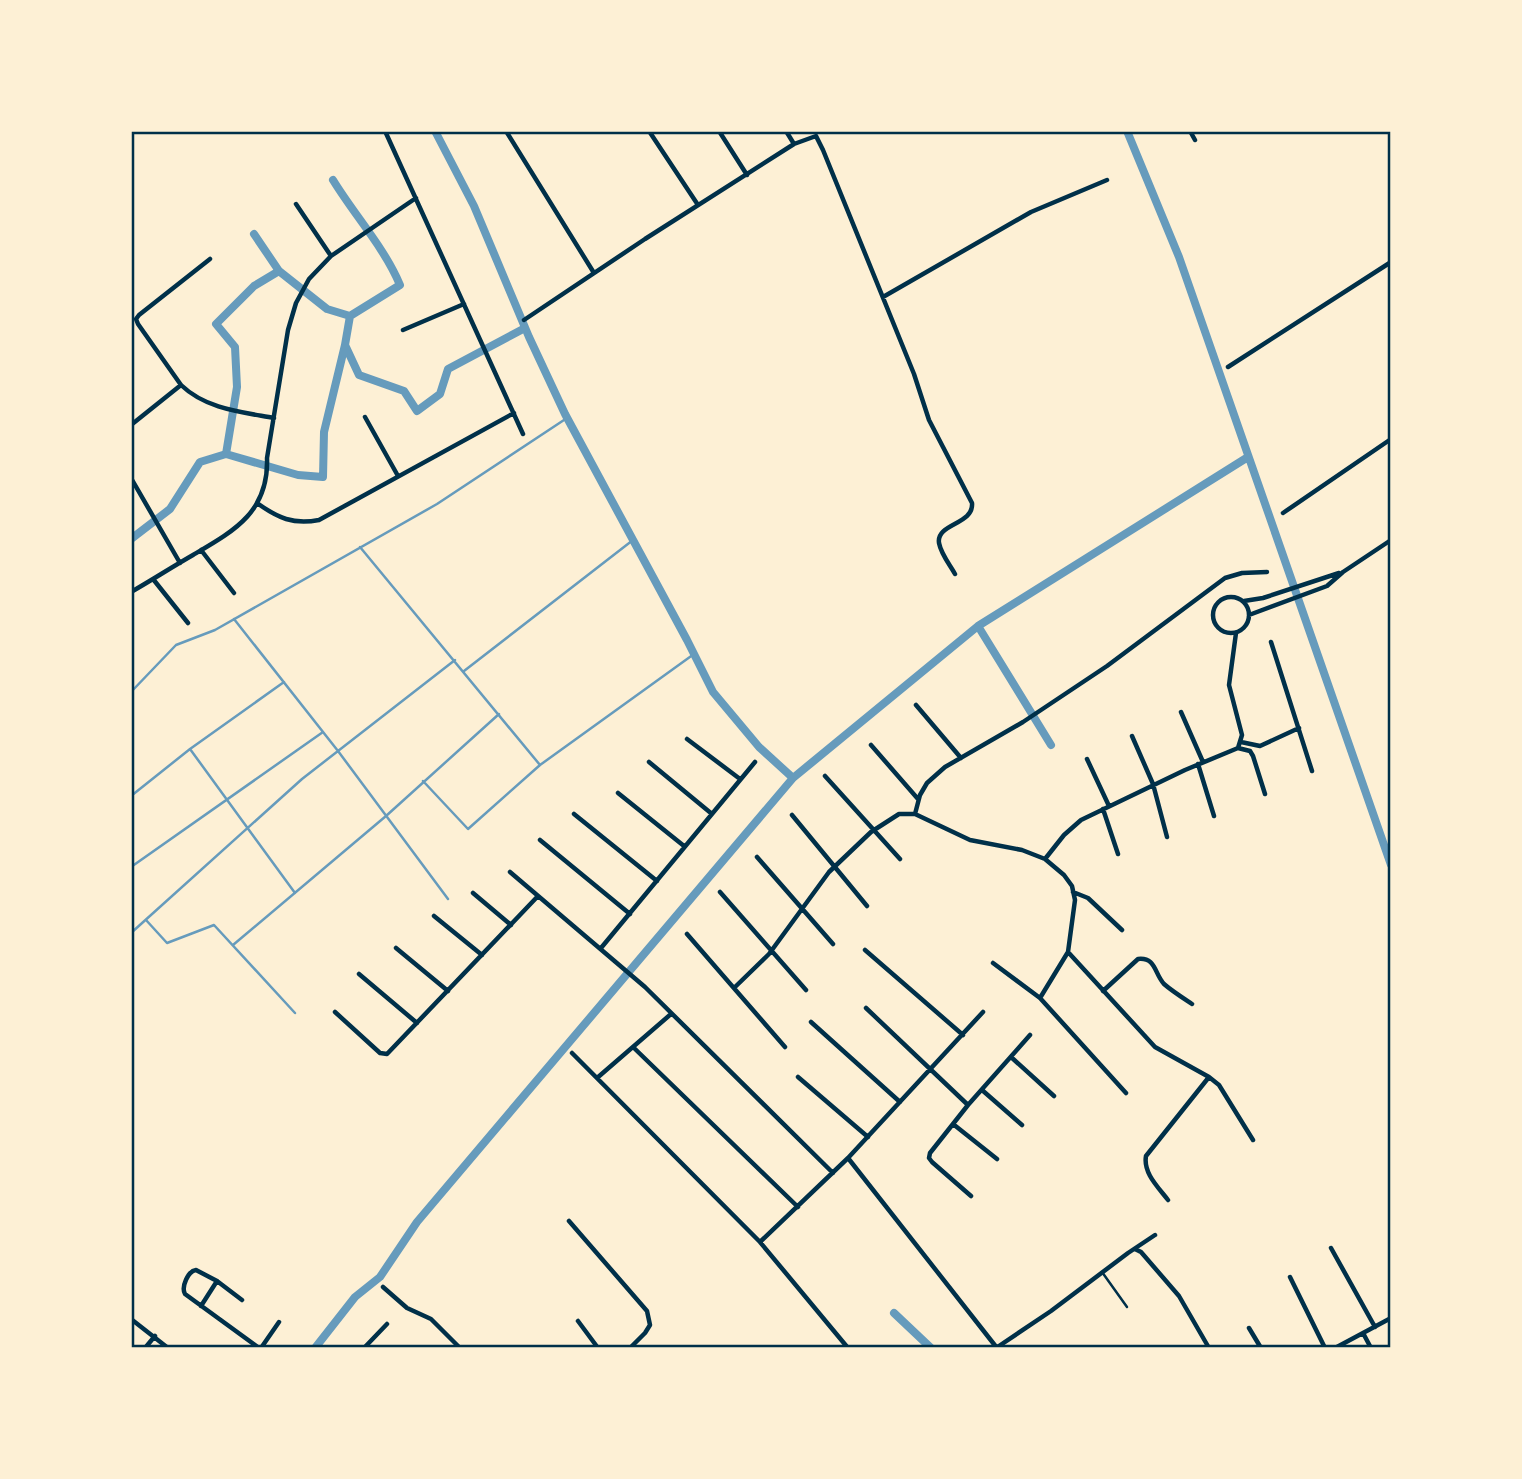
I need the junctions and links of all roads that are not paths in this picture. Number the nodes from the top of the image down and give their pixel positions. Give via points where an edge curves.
1 (385, 131) edge
2 (506, 131) edge
3 (649, 131) edge
4 (719, 131) edge
5 (786, 131) edge
6 (1190, 131) edge
7 (1195, 140) dead end
8 (794, 144) junction
9 (747, 175) junction
10 (1107, 180) dead end
11 (416, 198) junction
12 (296, 204) dead end
13 (698, 205) junction
14 (331, 256) junction
15 (209, 259) dead end
16 (1391, 261) edge
17 (594, 273) junction
18 (883, 297) junction
19 (464, 304) junction
20 (524, 320) dead end
21 (403, 330) dead end
22 (1228, 367) dead end
23 (181, 385) junction
24 (514, 413) junction
25 (365, 417) dead end
26 (274, 418) junction
27 (131, 425) edge
28 (523, 434) dead end
29 (1391, 439) edge
30 (398, 476) junction
31 (131, 478) edge
32 (133, 487) edge
33 (256, 503) junction
34 (1283, 513) dead end
35 (1391, 540) edge
36 (201, 550) junction
37 (180, 563) junction
38 (1267, 572) dead end
39 (1343, 572) junction
40 (955, 574) dead end
41 (153, 579) junction
42 (131, 592) edge
43 (234, 593) dead end
44 (1243, 601) junction
45 (1249, 615) junction
46 (188, 623) dead end
47 (1236, 633) junction
48 (1271, 642) dead end
49 (916, 705) dead end
50 (1181, 712) dead end
51 (1299, 728) junction
52 (1132, 736) dead end
53 (687, 739) dead end
54 (1241, 742) junction
55 (871, 746) dead end
56 (1238, 748) junction
57 (961, 758) junction
58 (1087, 759) dead end
59 (649, 762) dead end
60 (755, 762) dead end
61 (1201, 763) junction
62 (1312, 771) dead end
63 (825, 776) dead end
64 (740, 779) junction
65 (1153, 785) junction
66 (618, 793) dead end
67 (1265, 794) dead end
68 (919, 799) junction
69 (1109, 806) junction
70 (1103, 808) junction
71 (574, 814) dead end
72 (712, 814) junction
73 (915, 814) junction
74 (792, 815) dead end
75 (1214, 816) dead end
76 (874, 830) junction
77 (1167, 837) dead end
78 (540, 840) dead end
79 (684, 846) junction
80 (1118, 854) dead end
81 (757, 857) dead end
82 (900, 859) dead end
83 (1045, 859) junction
84 (835, 867) junction
85 (510, 872) dead end
86 (657, 881) junction
87 (720, 892) dead end
88 (1073, 892) junction
89 (473, 893) dead end
90 (538, 896) junction
91 (867, 906) dead end
92 (803, 909) junction
93 (630, 914) junction
94 (434, 916) dead end
95 (511, 925) junction
96 (1122, 930) dead end
97 (687, 934) dead end
98 (833, 944) dead end
99 (396, 948) dead end
100 (601, 948) junction
101 (865, 950) dead end
102 (771, 951) junction
103 (1068, 952) junction
104 (482, 955) junction
105 (993, 963) dead end
106 (359, 974) dead end
107 (734, 988) junction
108 (806, 990) dead end
109 (448, 991) junction
110 (1103, 991) junction
111 (1040, 998) junction
112 (1192, 1004) dead end
113 (866, 1008) dead end
114 (335, 1012) dead end
115 (983, 1012) dead end
116 (671, 1014) junction
117 (811, 1022) dead end
118 (417, 1023) junction
119 (963, 1035) junction
120 (1030, 1035) dead end
121 (633, 1046) junction
122 (785, 1046) dead end
123 (572, 1053) dead end
124 (1011, 1057) junction
125 (931, 1068) junction
126 (798, 1077) dead end
127 (1209, 1077) junction
128 (597, 1078) junction
129 (982, 1090) junction
130 (1126, 1093) dead end
131 (1054, 1096) dead end
132 (900, 1102) junction
133 (968, 1105) junction
134 (953, 1125) junction
135 (1022, 1125) dead end
136 (868, 1136) junction
137 (1253, 1140) dead end
138 (848, 1158) junction
139 (997, 1159) dead end
140 (833, 1173) junction
141 (971, 1196) dead end
142 (1168, 1200) dead end
143 (798, 1207) junction
144 (569, 1221) dead end
145 (1155, 1235) dead end
146 (760, 1242) junction
147 (1331, 1248) dead end
148 (1135, 1249) junction
149 (1102, 1272) junction
150 (1290, 1276) dead end
151 (217, 1281) junction
152 (383, 1287) dead end
153 (242, 1300) dead end
154 (201, 1306) junction
155 (1127, 1307) dead end
156 (1391, 1318) edge
157 (131, 1319) edge
158 (578, 1321) dead end
159 (279, 1322) dead end
160 (387, 1324) dead end
161 (1375, 1327) junction
162 (1249, 1328) dead end
163 (1363, 1333) junction
164 (155, 1336) junction
165 (145, 1348) edge
166 (168, 1348) edge
167 (260, 1348) edge
168 (364, 1348) edge
169 (460, 1348) edge
170 (598, 1348) edge
171 (631, 1348) edge
172 (848, 1348) edge
173 (997, 1348) edge
174 (1209, 1348) edge
175 (1261, 1348) edge
176 (1325, 1348) edge
177 (1335, 1348) edge
178 (1371, 1348) edge

1 - 11 street
2 - 17 street
3 - 13 street
4 - 9 street
5 - 8 street
6 - 7 street
8 - 9 street
8 - 18 street via 816,136
9 - 13 street
10 - 18 street via 1031,212
11 - 14 street
11 - 19 street
12 - 14 street
13 - 17 street
14 - 26 street via 309,279 296,303
15 - 23 street via 136,318
16 - 22 street
17 - 20 street
18 - 40 street via 929,419 972,503 969,515 939,538
19 - 21 street
19 - 24 street
23 - 26 street via 220,408
23 - 27 street
24 - 28 street
24 - 30 street
25 - 30 street
26 - 33 street via 268,476
29 - 34 street
30 - 33 street via 318,520 304,523 286,521
31 - 32 street
32 - 37 street
33 - 36 street via 233,532
35 - 39 street
36 - 37 street
36 - 43 street
37 - 41 street
38 - 57 street via 1225,578 1107,666
39 - 44 street
39 - 45 street via 1326,586
41 - 42 street
41 - 46 street
44 - 45 street
44 - 47 street via 1225,598 1213,611 1217,628
45 - 47 street via 1247,624
47 - 54 street via 1228,685
48 - 51 street
49 - 57 street
50 - 61 street
51 - 54 street via 1259,746
51 - 62 street
52 - 65 street
53 - 64 street
54 - 56 street
55 - 68 street
56 - 61 street
56 - 67 street via 1253,756
57 - 68 street via 928,783
58 - 69 street
59 - 72 street
60 - 64 street
61 - 65 street
61 - 75 street
63 - 76 street
64 - 72 street
65 - 69 street
65 - 77 street
66 - 79 street
68 - 73 street
69 - 70 street
70 - 80 street
70 - 83 street via 1082,820
71 - 86 street
72 - 79 street
73 - 76 street via 900,814
73 - 83 street via 970,840
74 - 84 street
76 - 82 street
76 - 84 street
78 - 93 street
79 - 86 street
81 - 92 street
83 - 88 street via 1064,875
84 - 91 street
84 - 92 street
85 - 90 street
86 - 93 street
87 - 102 street
88 - 96 street via 1088,898
88 - 103 street
89 - 95 street
90 - 95 street
90 - 100 street
92 - 98 street
92 - 102 street
93 - 100 street
94 - 104 street
95 - 104 street
97 - 107 street
99 - 109 street
100 - 116 street
101 - 119 street
102 - 107 street
102 - 108 street
103 - 110 street
103 - 111 street
104 - 109 street
105 - 111 street
106 - 118 street
107 - 122 street
109 - 118 street
110 - 112 street via 1138,959 1145,958 1163,983
110 - 127 street via 1155,1047
111 - 130 street
113 - 125 street
114 - 118 street via 380,1053 387,1054
115 - 119 street
116 - 121 street
116 - 140 street
117 - 132 street
119 - 125 street
120 - 124 street
121 - 128 street
121 - 143 street
123 - 128 street
124 - 129 street
124 - 131 street
125 - 132 street
125 - 133 street
126 - 136 street
127 - 137 street via 1219,1085
127 - 142 street via 1146,1156 1148,1173
128 - 146 street
129 - 133 street
129 - 135 street
132 - 136 street
133 - 134 street
134 - 139 street
134 - 141 street via 929,1158
136 - 138 street
138 - 140 street
138 - 173 street
140 - 143 street
143 - 146 street
144 - 171 street via 647,1311 650,1325
145 - 148 street
146 - 172 street
147 - 161 street
148 - 149 street
148 - 174 street via 1179,1296
149 - 155 lane
149 - 173 street
150 - 176 street
151 - 153 street
151 - 154 street
151 - 154 street via 196,1270 190,1273 183,1290
152 - 169 street via 407,1308 431,1319
154 - 167 street
156 - 161 street
157 - 164 street
158 - 170 street
159 - 167 street
160 - 168 street
161 - 163 street
162 - 175 street
163 - 177 street
163 - 178 street
164 - 165 street
164 - 166 street

